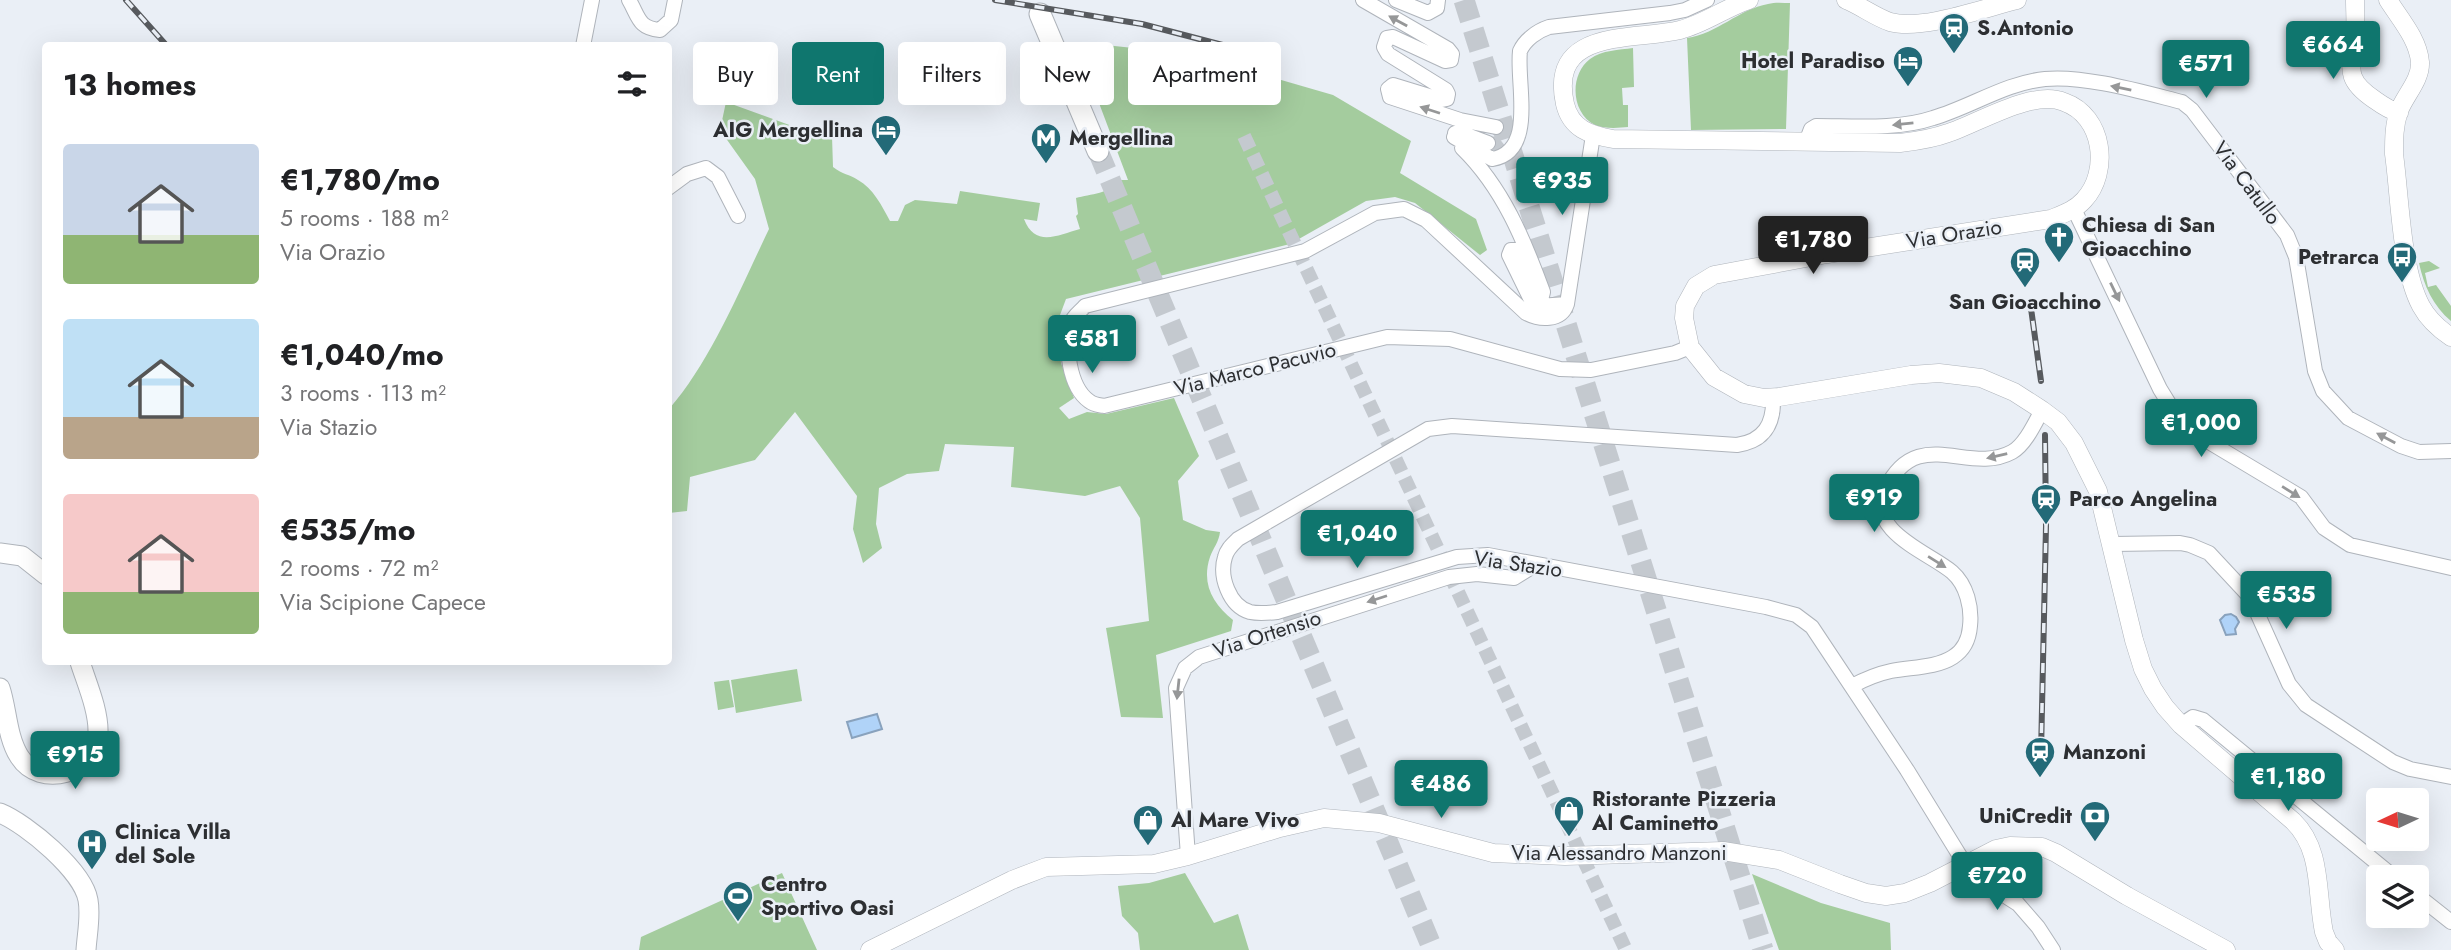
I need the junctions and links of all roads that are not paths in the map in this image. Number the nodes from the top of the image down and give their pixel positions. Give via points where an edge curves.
1 (592, 0) edge
2 (629, 0) edge
3 (675, 0) edge
4 (1363, 0) edge
5 (1396, 0) edge
6 (1438, 0) edge
7 (1707, 0) edge
8 (1746, 0) edge
9 (1846, 0) edge
10 (2017, 0) edge
11 (2355, 0) edge
12 (2388, 0) edge
13 (1040, 14) dead end
14 (584, 42) edge
15 (2399, 113) junction
16 (1496, 127) dead end
17 (1592, 135) junction
18 (1454, 137) junction
19 (1805, 142) junction
20 (1488, 143) dead end
21 (1098, 151) tunnel mouth
22 (672, 185) edge
23 (2074, 209) junction
24 (738, 216) dead end
25 (1567, 304) junction
26 (2451, 337) edge
27 (1690, 346) junction
28 (1773, 398) junction
29 (2042, 410) junction
30 (2451, 451) edge
31 (2113, 544) junction
32 (0, 553) edge
33 (1535, 565) junction
34 (2451, 568) edge
35 (42, 572) edge
36 (81, 665) edge
37 (1852, 686) junction
38 (0, 688) edge
39 (2181, 725) junction
40 (2451, 777) edge
41 (0, 813) edge
42 (1188, 856) junction
43 (1965, 863) junction
44 (2379, 865) edge
45 (2429, 905) edge
46 (2451, 922) edge
47 (86, 950) edge
48 (870, 950) edge
49 (2053, 950) edge
50 (2226, 950) edge
51 (2335, 950) edge

1 - 14 street
2 - 3 street via 640,23 660,30 671,20
16 -> 4 street via 1390,97 1393,85 1442,100 1448,94 1388,54 1384,47 1387,38 1445,61 1451,60 1452,54
5 - 6 street via 1428,13 1437,8
7 - 18 street via 1670,13 1540,30 1520,51 1519,138 1511,151 1494,159
8 - 17 street via 1680,30 1602,40 1579,52 1566,74 1564,99 1572,122
9 - 10 street via 1891,22 1910,24
11 - 15 street via 2351,75 2363,92
12 - 15 street via 2415,44 2420,65
13 - 21 main road
15 - 26 street via 2394,154 2409,277 2429,318
17 - 19 street
17 - 25 street
18 - 20 street via 1459,132
18 - 25 street via 1493,184 1525,242 1542,296 1534,292 1516,250 1508,254 1531,300 1539,306
19 - 23 street via 1922,141 2030,101 2059,100 2085,116 2101,151 2097,180
30 -> 19 street, Via Catullo via 2419,452 2401,446 2348,418 2323,391 2315,371 2296,257 2287,235 2182,102 2070,78 2041,79 1919,122 1816,126
22 - 24 street via 706,168 718,177
23 - 27 street, Via Orazio via 2051,219 1714,275 1696,286 1685,306
23 -> 34 street via 2160,388 2176,415 2194,433 2301,497 2324,528 2350,545
25 - 27 street, Via Marco Pacuvio via 1559,315 1533,317 1426,220 1405,209 1384,210 1306,251 1086,306 1072,320 1071,364 1086,400 1104,407 1387,337 1450,339 1560,369 1591,370
27 - 28 street, Via Orazio via 1725,385 1744,394
28 - 29 street, Via Orazio via 1939,373 1981,378
28 - 33 street, Via Stazio via 1773,416 1764,433 1737,445 1452,426 1428,429 1238,539 1228,548 1223,571 1232,598 1247,611 1261,614 1295,608 1457,556 1488,555
29 - 31 street, Via Orazio via 2058,422 2087,464
29 -> 37 street via 2014,451 1995,459 1926,454 1895,473 1883,492 1884,516 1906,543 1953,573 1963,586 1971,617 1969,634 1963,648 1950,659 1880,674
31 - 39 street, Via Orazio via 2143,670
31 - 40 street via 2180,543 2209,553 2250,597 2289,684 2306,705 2393,762
32 - 35 main road via 22,556
33 - 37 street, Via Stazio via 1789,612 1812,627
33 -> 42 street, Via Ortensio via 1514,578 1448,577 1199,656 1185,668 1176,688
36 - 38 main road via 98,734 92,755 65,774 38,771 19,756
37 - 43 street, Via Stazio
39 - 44 street via 2193,717 2203,720
39 - 51 street, Via Orazio via 2307,838 2313,850 2324,932
41 - 47 main road via 25,827 83,883 89,913
42 - 43 street, Via Alessandro Manzoni via 1324,818 1379,823 1493,853 1565,856 1724,851 1779,860 1866,893 1886,896 1918,888
42 - 48 street, Via Alessandro Manzoni via 1154,864 1046,867
43 - 49 street, Via Stazio via 1971,874 2018,904
43 - 50 street, Via Alessandro Manzoni via 2010,846 2042,847
45 - 46 street

